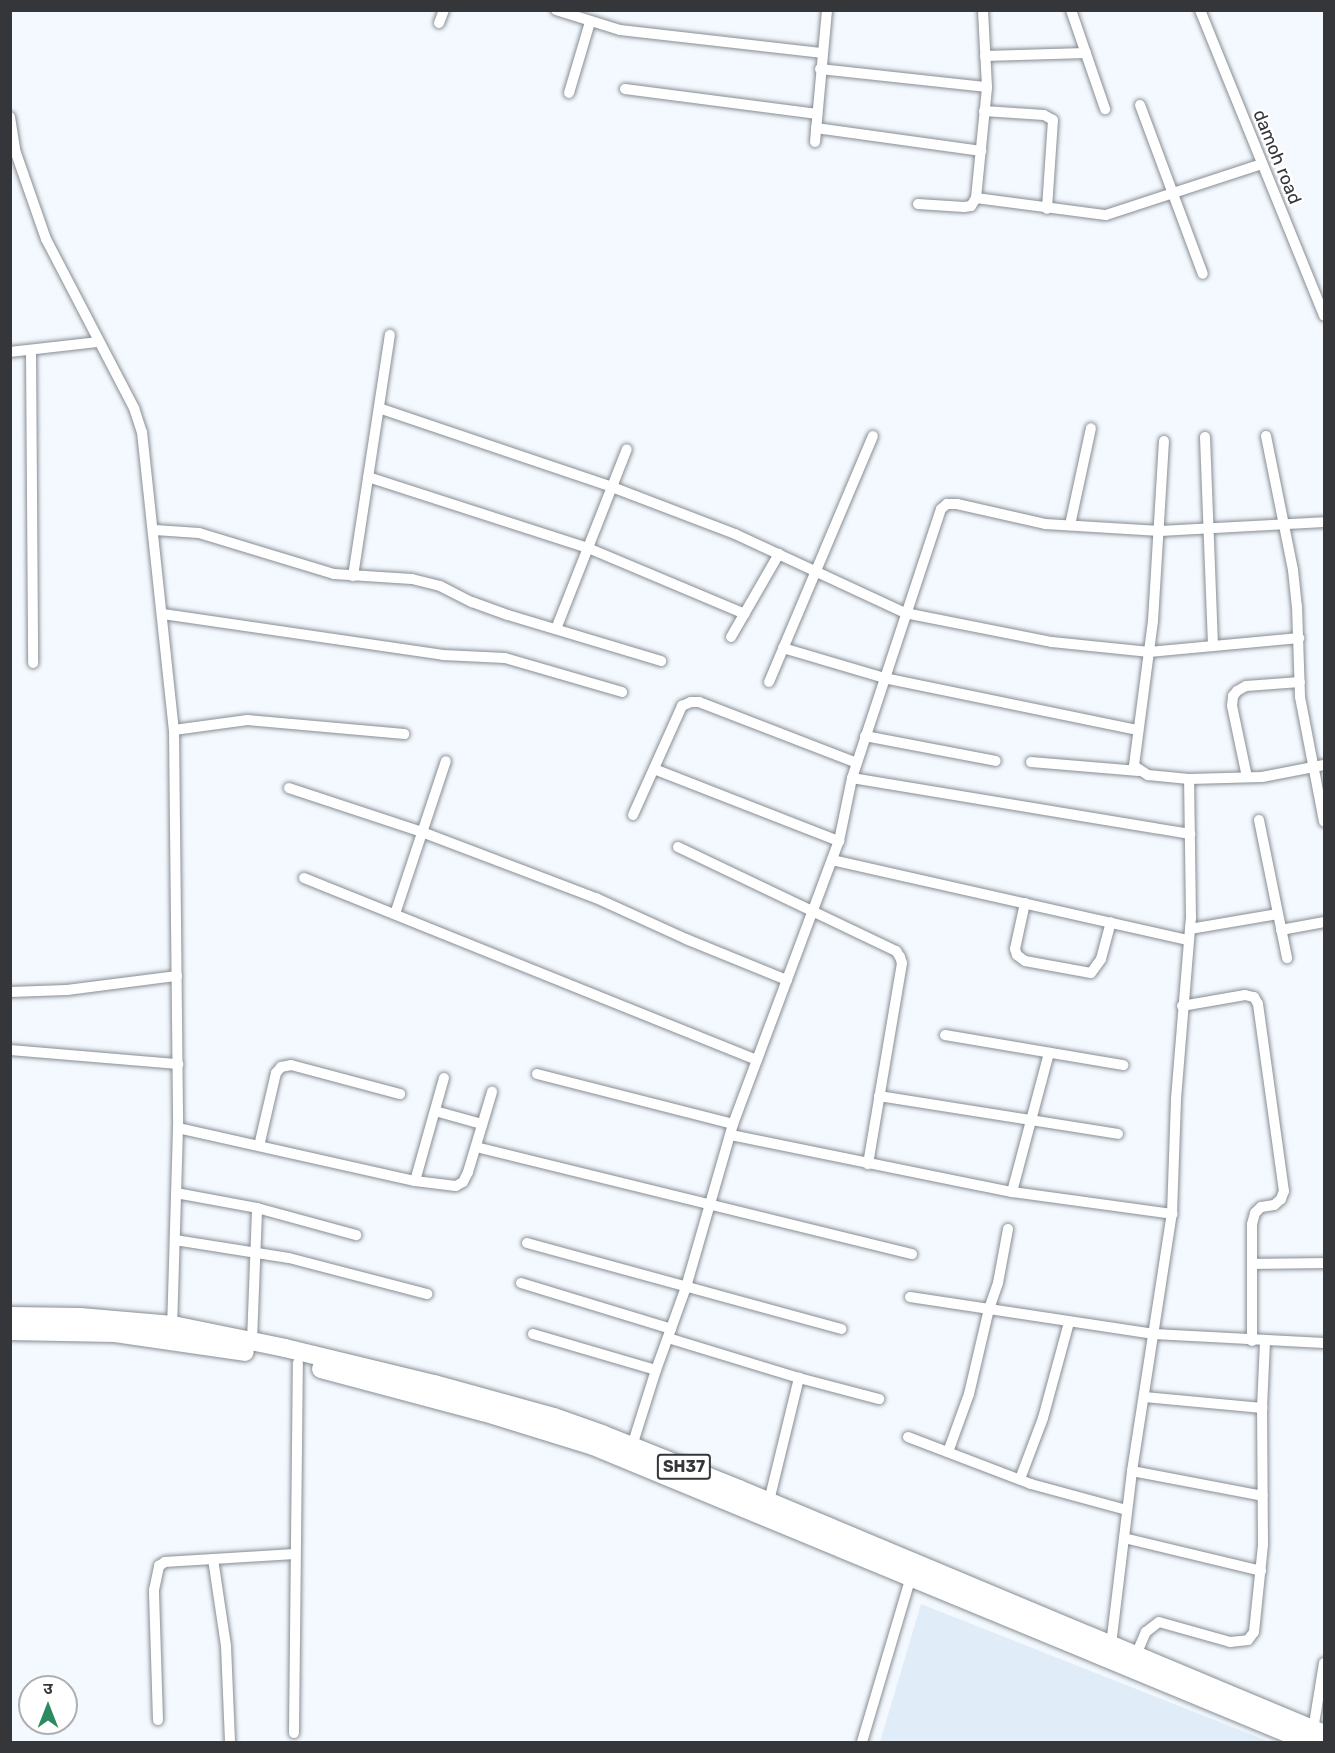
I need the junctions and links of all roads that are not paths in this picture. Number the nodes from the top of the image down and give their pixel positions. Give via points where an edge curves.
1 (444, 10) edge
2 (556, 10) edge
3 (827, 10) edge
4 (983, 10) edge
5 (1071, 10) edge
6 (1200, 10) edge
7 (590, 22) junction
8 (439, 23) dead end
9 (821, 53) junction
10 (1086, 53) junction
11 (985, 56) junction
12 (820, 69) junction
13 (987, 87) junction
14 (625, 89) dead end
15 (569, 93) dead end
16 (1140, 105) dead end
17 (1105, 109) dead end
18 (984, 111) junction
19 (817, 114) junction
20 (10, 117) edge
21 (816, 128) junction
22 (814, 142) dead end
23 (981, 151) junction
24 (1262, 164) junction
25 (1174, 194) junction
26 (976, 198) junction
27 (918, 204) dead end
28 (1047, 208) junction
29 (1203, 274) dead end
30 (1324, 316) edge
31 (390, 335) dead end
32 (98, 342) junction
33 (31, 351) junction
34 (10, 352) edge
35 (379, 408) junction
36 (1091, 428) dead end
37 (873, 436) dead end
38 (1205, 436) dead end
39 (1266, 436) dead end
40 (1164, 441) dead end
41 (627, 449) dead end
42 (368, 477) junction
43 (612, 487) junction
44 (1324, 522) edge
45 (1284, 524) junction
46 (1070, 525) junction
47 (1208, 528) junction
48 (155, 530) junction
49 (1160, 531) junction
50 (588, 548) junction
51 (779, 554) junction
52 (814, 571) junction
53 (353, 576) junction
54 (905, 613) junction
55 (163, 614) junction
56 (745, 614) junction
57 (556, 629) junction
58 (731, 637) dead end
59 (1299, 638) junction
60 (1213, 646) junction
61 (783, 648) junction
62 (1149, 652) junction
63 (661, 661) dead end
64 (33, 663) dead end
65 (884, 678) junction
66 (769, 682) dead end
67 (1300, 682) junction
68 (622, 692) dead end
69 (174, 730) junction
70 (1137, 730) junction
71 (405, 734) dead end
72 (865, 736) junction
73 (446, 761) dead end
74 (996, 761) dead end
75 (1031, 762) dead end
76 (857, 763) junction
77 (1324, 765) edge
78 (1313, 768) junction
79 (654, 769) junction
80 (1139, 771) junction
81 (1247, 777) junction
82 (852, 778) junction
83 (1189, 779) junction
84 (289, 788) dead end
85 (633, 815) dead end
86 (1259, 820) dead end
87 (1324, 822) edge
88 (422, 832) junction
89 (1190, 834) junction
90 (838, 841) junction
91 (678, 847) dead end
92 (832, 860) junction
93 (304, 878) dead end
94 (1025, 903) junction
95 (812, 912) junction
96 (394, 914) junction
97 (1278, 914) junction
98 (1110, 922) junction
99 (1324, 922) edge
100 (1281, 930) junction
101 (1189, 934) junction
102 (1287, 958) dead end
103 (177, 976) junction
104 (787, 980) junction
105 (10, 992) edge
106 (1182, 1006) junction
107 (945, 1035) dead end
108 (10, 1050) edge
109 (1049, 1053) junction
110 (757, 1060) junction
111 (178, 1064) junction
112 (1123, 1065) dead end
113 (537, 1074) dead end
114 (444, 1078) dead end
115 (492, 1092) dead end
116 (400, 1094) dead end
117 (879, 1096) junction
118 (435, 1111) junction
119 (1031, 1121) junction
120 (482, 1124) junction
121 (178, 1128) junction
122 (732, 1130) junction
123 (1118, 1134) dead end
124 (259, 1146) junction
125 (476, 1147) junction
126 (868, 1164) junction
127 (415, 1181) junction
128 (1012, 1192) junction
129 (176, 1193) junction
130 (709, 1204) junction
131 (257, 1208) junction
132 (1172, 1214) junction
133 (1008, 1229) dead end
134 (356, 1235) dead end
135 (175, 1239) junction
136 (527, 1243) dead end
137 (256, 1251) junction
138 (912, 1254) dead end
139 (1324, 1263) edge
140 (1252, 1264) junction
141 (521, 1283) dead end
142 (686, 1287) junction
143 (427, 1294) dead end
144 (910, 1297) dead end
145 (988, 1309) junction
146 (10, 1316) edge
147 (1069, 1322) junction
148 (841, 1329) dead end
149 (10, 1331) edge
150 (172, 1332) junction
151 (533, 1334) dead end
152 (670, 1334) junction
153 (1155, 1334) junction
154 (252, 1341) junction
155 (1252, 1341) junction
156 (1265, 1341) junction
157 (1324, 1343) edge
158 (298, 1364) junction
159 (656, 1370) junction
160 (799, 1378) junction
161 (1144, 1397) junction
162 (879, 1398) dead end
163 (1262, 1408) junction
164 (908, 1437) dead end
165 (632, 1446) junction
166 (948, 1452) junction
167 (1132, 1471) junction
168 (1020, 1479) junction
169 (1263, 1496) junction
170 (769, 1501) junction
171 (1127, 1510) junction
172 (1124, 1538) junction
173 (294, 1554) junction
174 (213, 1559) junction
175 (1261, 1571) junction
176 (911, 1577) junction
177 (1111, 1645) junction
178 (1136, 1655) junction
179 (1324, 1663) edge
180 (158, 1720) dead end
181 (294, 1733) dead end
182 (1315, 1735) edge
183 (230, 1743) edge
184 (862, 1743) edge

1 - 8 street
2 - 7 street
3 - 9 street
4 - 11 street
5 - 10 street
6 - 24 street, damoh road
7 - 9 street via 620,30
7 - 15 street
9 - 12 street
10 - 11 street
10 - 17 street
11 - 13 street
12 - 13 street
12 - 19 street
13 - 18 street
14 - 19 street
16 - 25 street
18 - 23 street
18 - 28 street via 1044,115 1053,120
19 - 21 street
20 - 32 street via 16,153 46,239
21 - 22 street
21 - 23 street
23 - 26 street
24 - 25 street
24 - 30 street, damoh road
25 - 28 street via 1106,215
25 - 29 street
26 - 27 street via 971,206 964,207
26 - 28 street
31 - 35 street
32 - 33 street
32 - 48 street via 134,408 142,432
33 - 34 street
33 - 64 street
35 - 42 street
35 - 43 street
36 - 46 street
37 - 52 street
38 - 47 street
39 - 45 street
40 - 49 street
41 - 43 street
42 - 50 street
42 - 53 street
43 - 50 street
43 - 51 street
44 - 45 street
45 - 47 street
45 - 59 street
46 - 49 street
46 - 54 street via 1045,524 947,504 941,509
47 - 49 street
47 - 60 street
48 - 53 street via 200,533 276,558
48 - 55 street
49 - 62 street
50 - 56 street
50 - 57 street
51 - 52 street
51 - 56 street
52 - 54 street
52 - 61 street
53 - 57 street via 389,576 440,586 472,602
54 - 62 street via 1052,642
54 - 65 street
55 - 68 street via 443,656 505,658
55 - 69 street
56 - 58 street
57 - 63 street
59 - 60 street
59 - 67 street
60 - 62 street
61 - 65 street
61 - 66 street
62 - 70 street
65 - 70 street
65 - 72 street
67 - 78 street
67 - 81 street via 1246,687 1233,696
69 - 71 street via 247,720
69 - 103 street
70 - 80 street via 1134,766
72 - 74 street
72 - 76 street
73 - 88 street
75 - 80 street
76 - 79 street via 691,702 682,706
76 - 82 street
77 - 78 street
78 - 81 street
78 - 87 street
79 - 85 street
79 - 90 street
80 - 83 street
81 - 83 street
82 - 89 street
82 - 90 street
83 - 89 street
84 - 88 street
86 - 97 street
88 - 96 street
88 - 104 street via 596,898
89 - 101 street
90 - 92 street
91 - 95 street
92 - 94 street
92 - 95 street
93 - 96 street
94 - 98 street
94 - 98 street via 1015,949 1025,961 1091,973 1101,959
95 - 104 street
95 - 117 street via 896,951 900,957
96 - 110 street
97 - 100 street
97 - 101 street
98 - 101 street
99 - 100 street
100 - 102 street
101 - 106 street
103 - 105 street
103 - 111 street
104 - 110 street
106 - 132 street
106 - 140 street via 1245,995 1254,997 1258,1004 1284,1191 1274,1205 1261,1207 1256,1213 1252,1224
107 - 109 street
108 - 111 street
109 - 112 street
109 - 119 street
110 - 122 street
111 - 121 street
113 - 122 street
114 - 118 street
115 - 120 street
116 - 124 street via 291,1065 281,1068 276,1073
117 - 119 street
117 - 126 street
118 - 120 street
118 - 127 street
119 - 123 street
119 - 128 street
120 - 125 street
121 - 124 street
121 - 129 street
122 - 126 street
122 - 130 street
124 - 127 street
125 - 127 street via 463,1182 456,1186
125 - 130 street
126 - 128 street
128 - 132 street
129 - 131 street
129 - 135 street
130 - 138 street
130 - 142 street
131 - 134 street
131 - 137 street
132 - 153 street
133 - 145 street via 998,1283
135 - 137 street
135 - 150 street
136 - 142 street
137 - 143 street
137 - 154 street
139 - 140 street
140 - 155 street
141 - 152 street
142 - 148 street
142 - 152 street
144 - 145 street
145 - 147 street
145 - 166 street via 969,1394
146 - 150 main road, SH37 via 80,1317
147 - 153 street
147 - 168 street via 1043,1418
149 - 150 main road, SH37
150 - 154 main road, SH37
150 - 158 main road, SH37
151 - 159 street
152 - 159 street
152 - 160 street
153 - 155 street
153 - 161 street
154 - 165 main road, SH37 via 445,1387 554,1418
155 - 156 street
156 - 157 street
156 - 163 street
158 - 173 street
158 - 176 main road, SH37 via 483,1412 593,1446
159 - 165 street
160 - 162 street
160 - 170 street
161 - 163 street
161 - 167 street
163 - 169 street
164 - 166 street
165 - 170 main road, SH37
166 - 168 street
167 - 169 street
167 - 171 street
168 - 171 street
169 - 175 street
170 - 177 main road, SH37
171 - 172 street
172 - 175 street
172 - 177 street
173 - 174 street
173 - 181 street
174 - 180 street via 165,1562 156,1572
174 - 183 street via 226,1646
175 - 178 street via 1254,1632 1248,1640 1230,1642 1159,1622 1146,1632
176 - 182 main road, SH37
176 - 184 street
177 - 178 main road, SH37
178 - 182 main road, SH37
179 - 182 street

